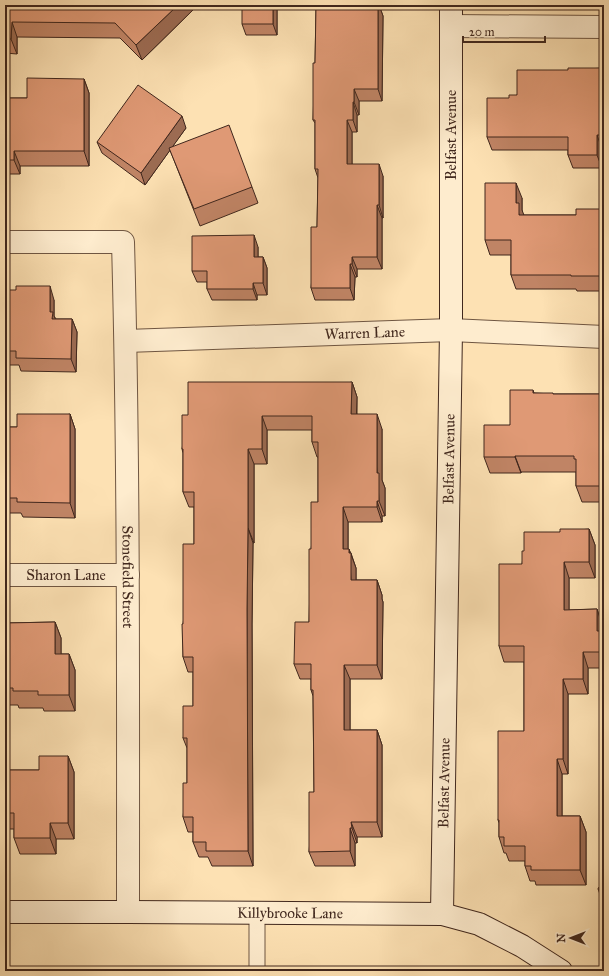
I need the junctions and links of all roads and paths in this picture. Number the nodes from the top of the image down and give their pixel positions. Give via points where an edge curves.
1 (451, 16) edge
2 (604, 27) edge
3 (5, 242) edge
4 (451, 330) junction
5 (604, 338) edge
6 (126, 341) junction
7 (5, 575) edge
8 (128, 575) junction
9 (5, 912) edge
10 (128, 912) junction
11 (256, 913) junction
12 (442, 914) junction
13 (257, 971) edge
14 (561, 971) edge

1 - 2 street
1 - 4 street, Belfast Avenue
3 - 6 street, Stonefield Street via 123,242
4 - 5 street, Warren Lane
4 - 6 street, Warren Lane
4 - 12 street, Belfast Avenue
6 - 8 street, Stonefield Street
7 - 8 street, Sharon Lane
8 - 10 street, Stonefield Street
9 - 10 street, Killybrooke Lane
10 - 11 street, Killybrooke Lane
11 - 12 street, Killybrooke Lane
11 - 13 lane
12 - 14 street, Killybrooke Lane via 479,924 522,946

